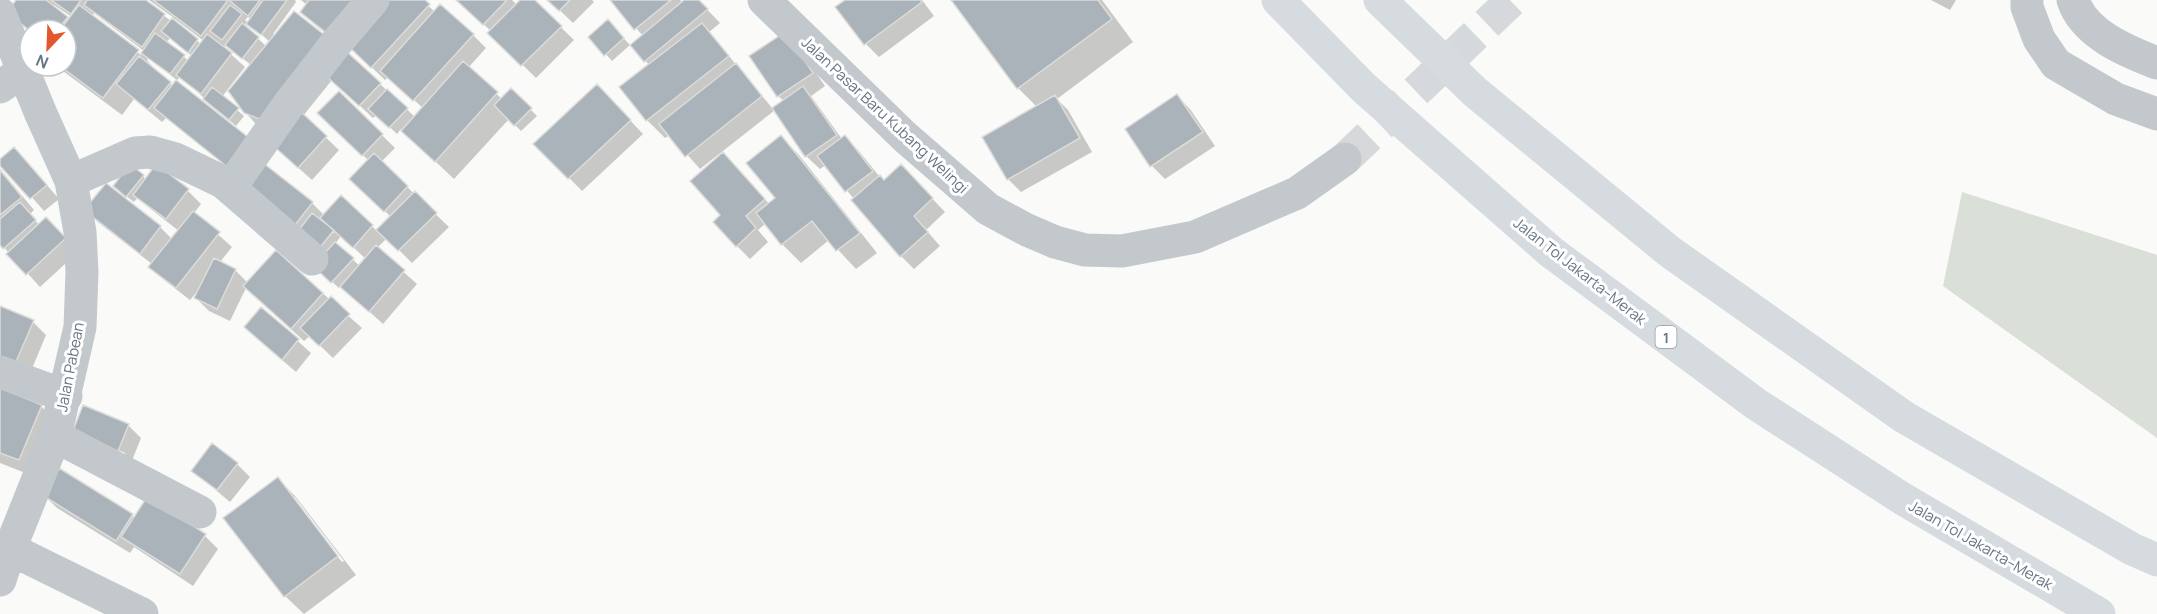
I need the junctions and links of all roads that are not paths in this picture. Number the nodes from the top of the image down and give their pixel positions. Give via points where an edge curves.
1 (373, 0) edge
2 (764, 0) edge
3 (1278, 0) edge
4 (1380, 0) edge
5 (2072, 0) edge
6 (2027, 3) edge
7 (0, 14) edge
8 (2157, 63) edge
9 (11, 79) edge
10 (2157, 114) edge
11 (1345, 159) tunnel mouth
12 (71, 181) junction
13 (223, 183) junction
14 (312, 259) dead end
15 (0, 372) edge
16 (66, 396) junction
17 (55, 436) junction
18 (200, 512) dead end
19 (2157, 560) edge
20 (5, 564) edge
21 (142, 614) edge
22 (2099, 614) edge

1 - 13 street via 289,104 237,178
2 - 11 street, Jalan Pasar Baru Kubang Welingi via 905,137 988,209 1027,230 1075,248 1122,251 1195,237 1297,193
3 - 22 highway, Jalan Tol Jakarta–Merak / 1 via 1364,88 1551,252 1766,410 1902,499
4 - 19 highway via 1475,92 1670,252 1904,417
5 - 6 street
5 - 8 street via 2089,27 2133,54
6 - 10 street via 2039,39 2056,64 2116,99
7 - 9 street, Jalan Pabean
9 - 12 street, Jalan Pabean
12 - 13 street via 135,153 150,152 175,159
12 - 16 street, Jalan Pabean via 82,272 80,327
13 - 14 street
15 - 16 street
16 - 17 street, Jalan Pabean
17 - 18 street
17 - 20 street, Jalan Pabean
20 - 21 street

